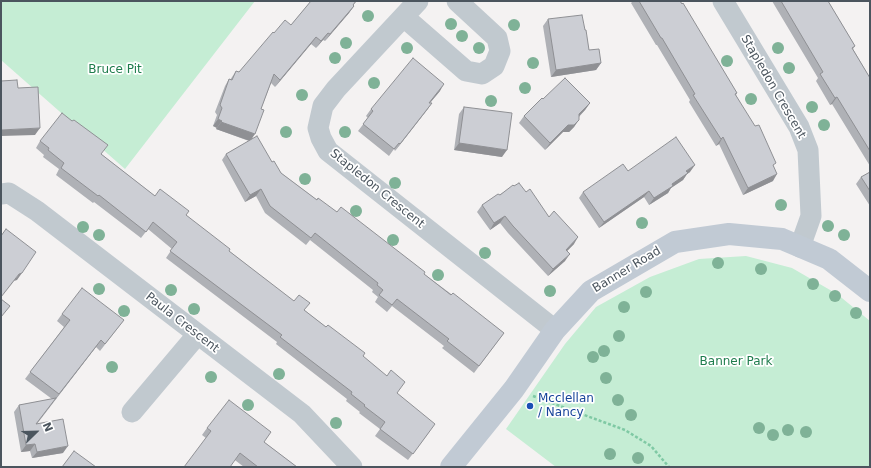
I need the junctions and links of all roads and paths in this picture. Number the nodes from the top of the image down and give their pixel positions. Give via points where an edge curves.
1 (418, 1) edge
2 (457, 1) edge
3 (723, 1) edge
4 (404, 17) junction
5 (1, 194) edge
6 (800, 247) junction
7 (870, 291) edge
8 (555, 330) junction
9 (197, 335) junction
10 (514, 389) junction
11 (132, 412) dead end
12 (352, 467) edge
13 (451, 467) edge
14 (669, 467) edge

1 - 4 street, Stapledon Crescent
2 - 4 street via 497,38 500,51 494,66 482,74 466,71
3 - 6 street, Stapledon Crescent via 799,127 808,150 811,216
4 - 8 street, Stapledon Crescent via 323,106 318,128 328,151
5 - 9 street, Paula Crescent via 9,193 37,211
6 - 7 street, Banner Road via 829,259
6 - 8 street, Banner Road via 782,239 729,234 675,242 590,292
8 - 10 street, Banner Road
9 - 11 street
9 - 12 street, Paula Crescent via 302,414
10 - 13 street, Banner Road
10 - 14 path via 625,430 651,446

